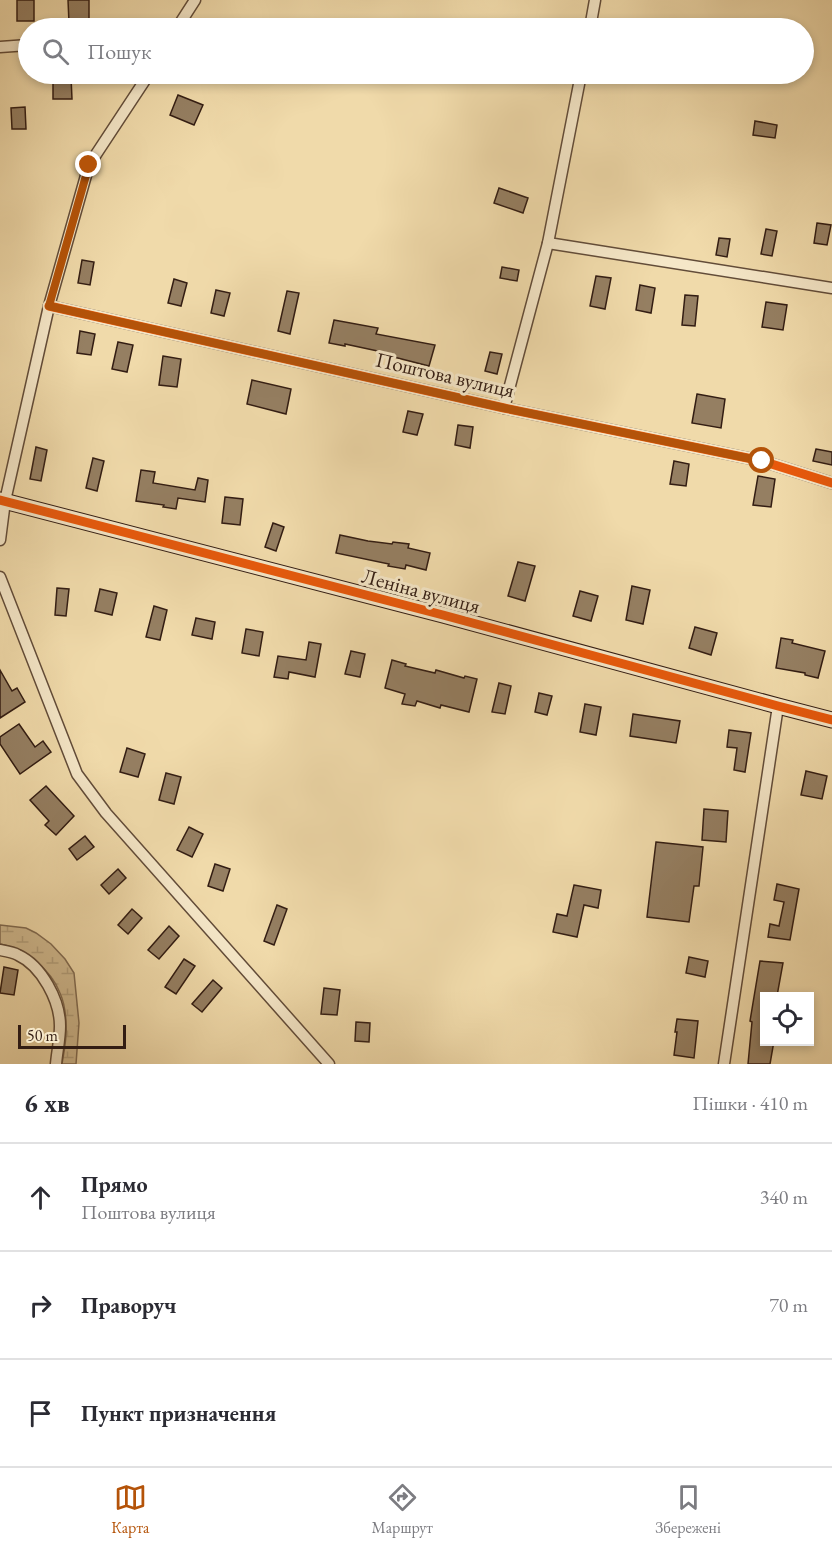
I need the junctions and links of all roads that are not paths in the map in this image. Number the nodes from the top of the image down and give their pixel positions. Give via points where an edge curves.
1 (195, 0) edge
2 (595, 0) edge
3 (183, 18) edge
4 (592, 18) edge
5 (18, 46) edge
6 (0, 47) edge
7 (142, 84) edge
8 (579, 84) edge
9 (548, 243) junction
10 (832, 288) edge
11 (49, 306) junction
12 (504, 408) junction
13 (832, 483) edge
14 (2, 501) edge
15 (0, 540) edge
16 (0, 577) edge
17 (778, 706) junction
18 (832, 720) edge
19 (0, 950) edge
20 (56, 1064) edge
21 (329, 1064) edge
22 (724, 1064) edge

1 - 3 street
2 - 4 street
5 - 6 street
7 - 11 street via 89,165
8 - 9 street
9 - 10 street
9 - 12 street
11 - 12 street, Поштова вулиця
11 - 14 street
12 - 13 street, Поштова вулиця via 762,461
14 - 15 street
14 - 17 street, Леніна вулиця
16 - 21 street via 77,774 106,813
17 - 18 street, Леніна вулиця
17 - 22 street
19 - 20 street via 19,955 49,986 60,1024

